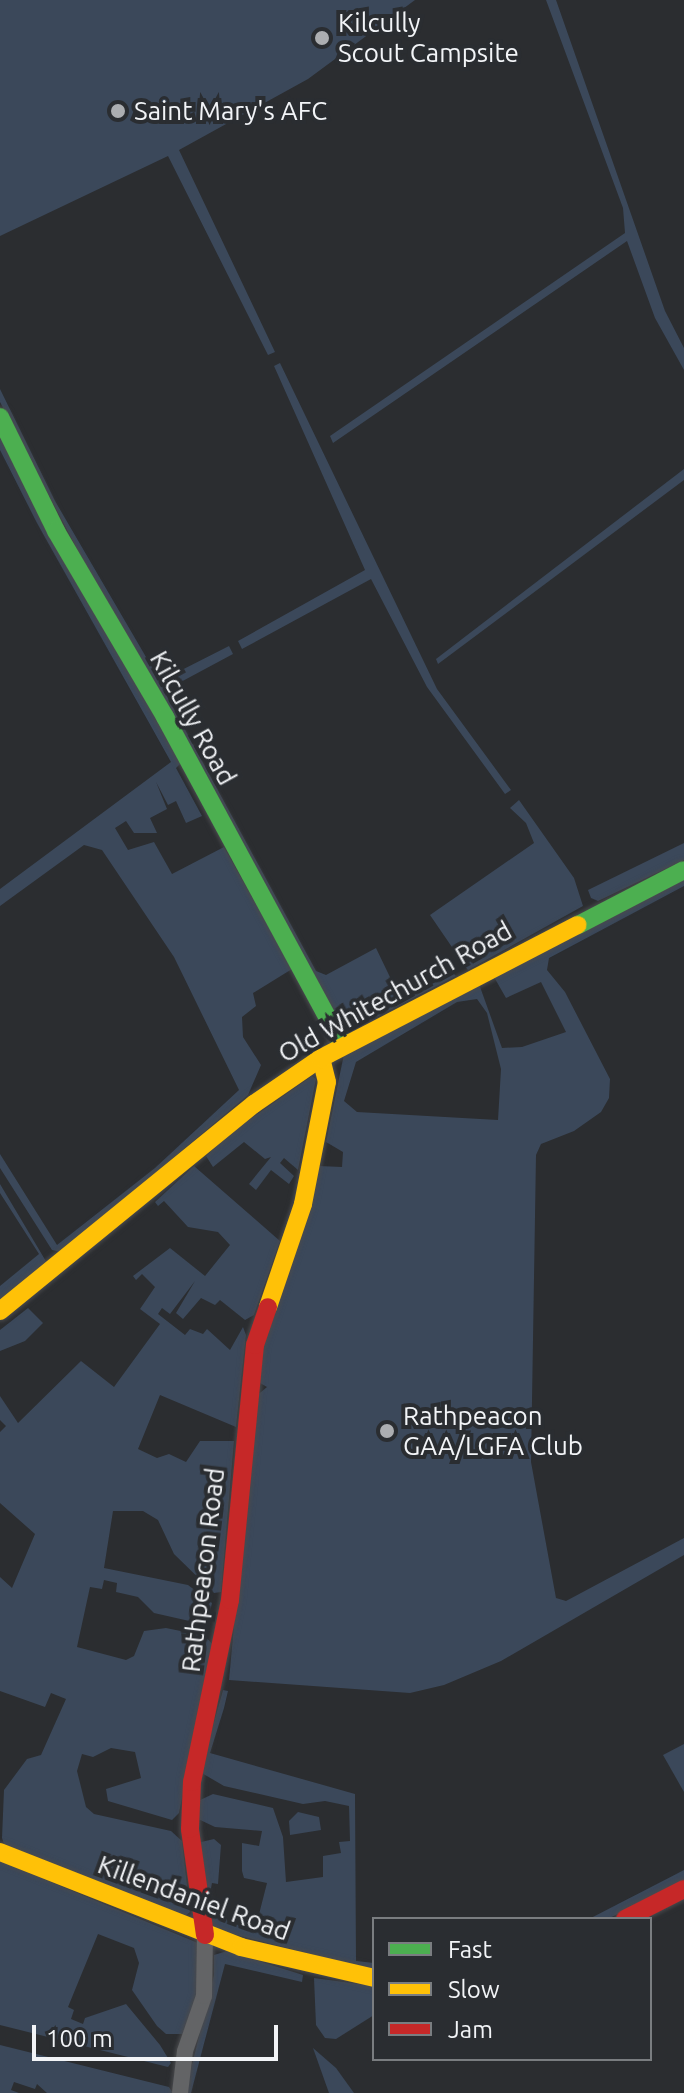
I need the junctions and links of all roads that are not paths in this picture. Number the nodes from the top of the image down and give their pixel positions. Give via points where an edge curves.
1 (0, 417) edge
2 (684, 870) edge
3 (342, 1045) junction
4 (321, 1058) junction
5 (0, 1311) edge
6 (0, 1852) edge
7 (684, 1889) edge
8 (629, 1917) edge
9 (205, 1935) junction
10 (372, 1978) edge
11 (180, 2093) edge

1 - 3 street, Kilcully Road via 56,531 165,717
2 - 3 street, Old Whitechurch Road
3 - 4 street, Old Whitechurch Road
4 - 5 street, Old Whitechurch Road via 254,1104
4 - 9 street, Rathpeacon Road via 327,1082 303,1204 255,1345 230,1600 192,1782 190,1829 197,1908
6 - 9 street, Killendaniel Road
7 - 8 street
9 - 10 street, Killendaniel Road via 298,1964
9 - 11 street, Rathpeacon Road via 204,1996 185,2051

